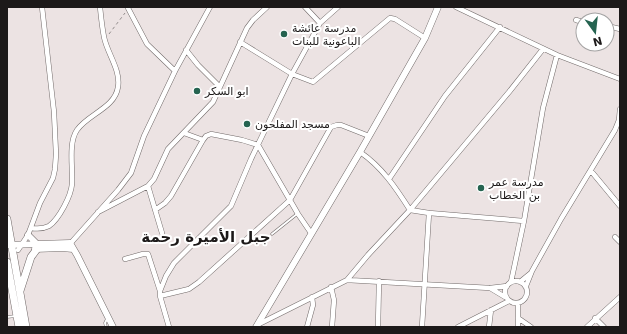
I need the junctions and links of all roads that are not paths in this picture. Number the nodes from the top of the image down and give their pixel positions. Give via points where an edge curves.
1 (42, 7) edge
2 (100, 7) edge
3 (210, 7) edge
4 (267, 7) edge
5 (304, 7) edge
6 (338, 7) edge
7 (436, 7) edge
8 (456, 7) edge
9 (128, 8) edge
10 (320, 23) junction
11 (500, 27) junction
12 (425, 38) junction
13 (240, 42) junction
14 (543, 49) junction
15 (186, 50) junction
16 (556, 55) junction
17 (175, 71) junction
18 (292, 74) junction
19 (620, 79) edge
20 (220, 87) junction
21 (620, 109) edge
22 (615, 130) junction
23 (184, 132) junction
24 (620, 133) edge
25 (369, 136) junction
26 (203, 140) junction
27 (258, 145) junction
28 (360, 152) junction
29 (591, 170) junction
30 (389, 179) junction
31 (148, 186) junction
32 (290, 200) junction
33 (620, 206) edge
34 (155, 210) junction
35 (410, 210) junction
36 (97, 213) junction
37 (429, 213) junction
38 (298, 214) junction
39 (7, 219) edge
40 (524, 221) junction
41 (31, 228) junction
42 (162, 233) dead end
43 (311, 233) junction
44 (272, 234) dead end
45 (28, 235) junction
46 (615, 237) dead end
47 (620, 242) edge
48 (38, 247) junction
49 (70, 247) junction
50 (13, 248) edge
51 (125, 259) dead end
52 (7, 262) edge
53 (532, 271) junction
54 (7, 277) edge
55 (347, 280) junction
56 (379, 281) junction
57 (511, 282) junction
58 (520, 282) junction
59 (11, 284) junction
60 (424, 284) junction
61 (506, 286) junction
62 (526, 286) junction
63 (331, 287) junction
64 (490, 288) junction
65 (160, 291) junction
66 (19, 294) junction
67 (160, 296) junction
68 (312, 297) junction
69 (505, 297) junction
70 (620, 297) edge
71 (508, 301) junction
72 (518, 304) junction
73 (491, 310) junction
74 (17, 316) junction
75 (7, 317) edge
76 (108, 318) junction
77 (518, 318) junction
78 (595, 318) junction
79 (257, 326) edge
80 (19, 327) edge
81 (26, 327) edge
82 (106, 327) edge
83 (113, 327) edge
84 (169, 327) edge
85 (307, 327) edge
86 (332, 327) edge
87 (378, 327) edge
88 (422, 327) edge
89 (458, 327) edge
90 (489, 327) edge
91 (518, 327) edge
92 (531, 327) edge
93 (587, 327) edge
94 (604, 327) edge

1 - 41 street via 54,112 55,162 53,178
2 - 41 street via 104,38 118,75 117,93 111,102 82,124 74,135 72,185 59,215 48,226
3 - 15 street
4 - 13 street via 250,24
5 - 10 street
6 - 10 street
7 - 12 street
8 - 11 street
9 - 17 street via 148,44
10 - 18 street
11 - 14 street
11 - 30 street via 445,96
12 - 18 street via 391,18 314,82
12 - 25 street
13 - 18 street
13 - 20 street
14 - 16 street
14 - 35 street
15 - 17 street
15 - 20 street
16 - 19 street
16 - 40 street via 544,102
17 - 36 street via 144,136 131,173
18 - 27 street
20 - 23 street via 208,108
21 - 22 street
22 - 24 street
22 - 29 street
23 - 26 street
23 - 31 street via 168,149
25 - 28 street
25 - 32 street via 341,125 333,125
26 - 27 street via 211,134
26 - 34 street via 171,196
27 - 32 street
27 - 65 street via 230,206 174,263
28 - 30 street
28 - 43 street
29 - 33 street
29 - 53 street
30 - 35 street
31 - 34 street
31 - 36 street
32 - 38 street
32 - 67 street via 199,282 189,289
34 - 42 street
35 - 37 street
35 - 55 street
36 - 49 street
37 - 40 street
37 - 60 street
38 - 43 street
38 - 44 lane
39 - 50 main road
40 - 57 street
41 - 45 street
43 - 79 street
45 - 48 street
45 - 50 street
46 - 47 street
48 - 49 street
48 - 50 street
48 - 66 main road via 31,257
49 - 76 street
50 - 66 main road
51 - 65 street via 148,254
52 - 59 main road
53 - 58 street
53 - 62 street
54 - 59 main road
55 - 56 street
55 - 63 street
56 - 60 street
56 - 87 street
57 - 58 street
57 - 61 street
58 - 62 street
59 - 74 main road
60 - 64 street
60 - 88 street
61 - 64 street
61 - 69 street
62 - 72 street via 527,295
63 - 68 street
63 - 86 street via 334,300
64 - 69 street
65 - 67 street
66 - 81 main road
67 - 84 street
68 - 79 street
68 - 85 street via 313,305
69 - 71 street
70 - 78 street
71 - 72 street
71 - 73 street
72 - 77 street
73 - 89 street
73 - 90 street
74 - 75 lane
74 - 80 main road
76 - 82 lane
76 - 83 street
77 - 91 street
77 - 92 street
78 - 93 street
78 - 94 street

